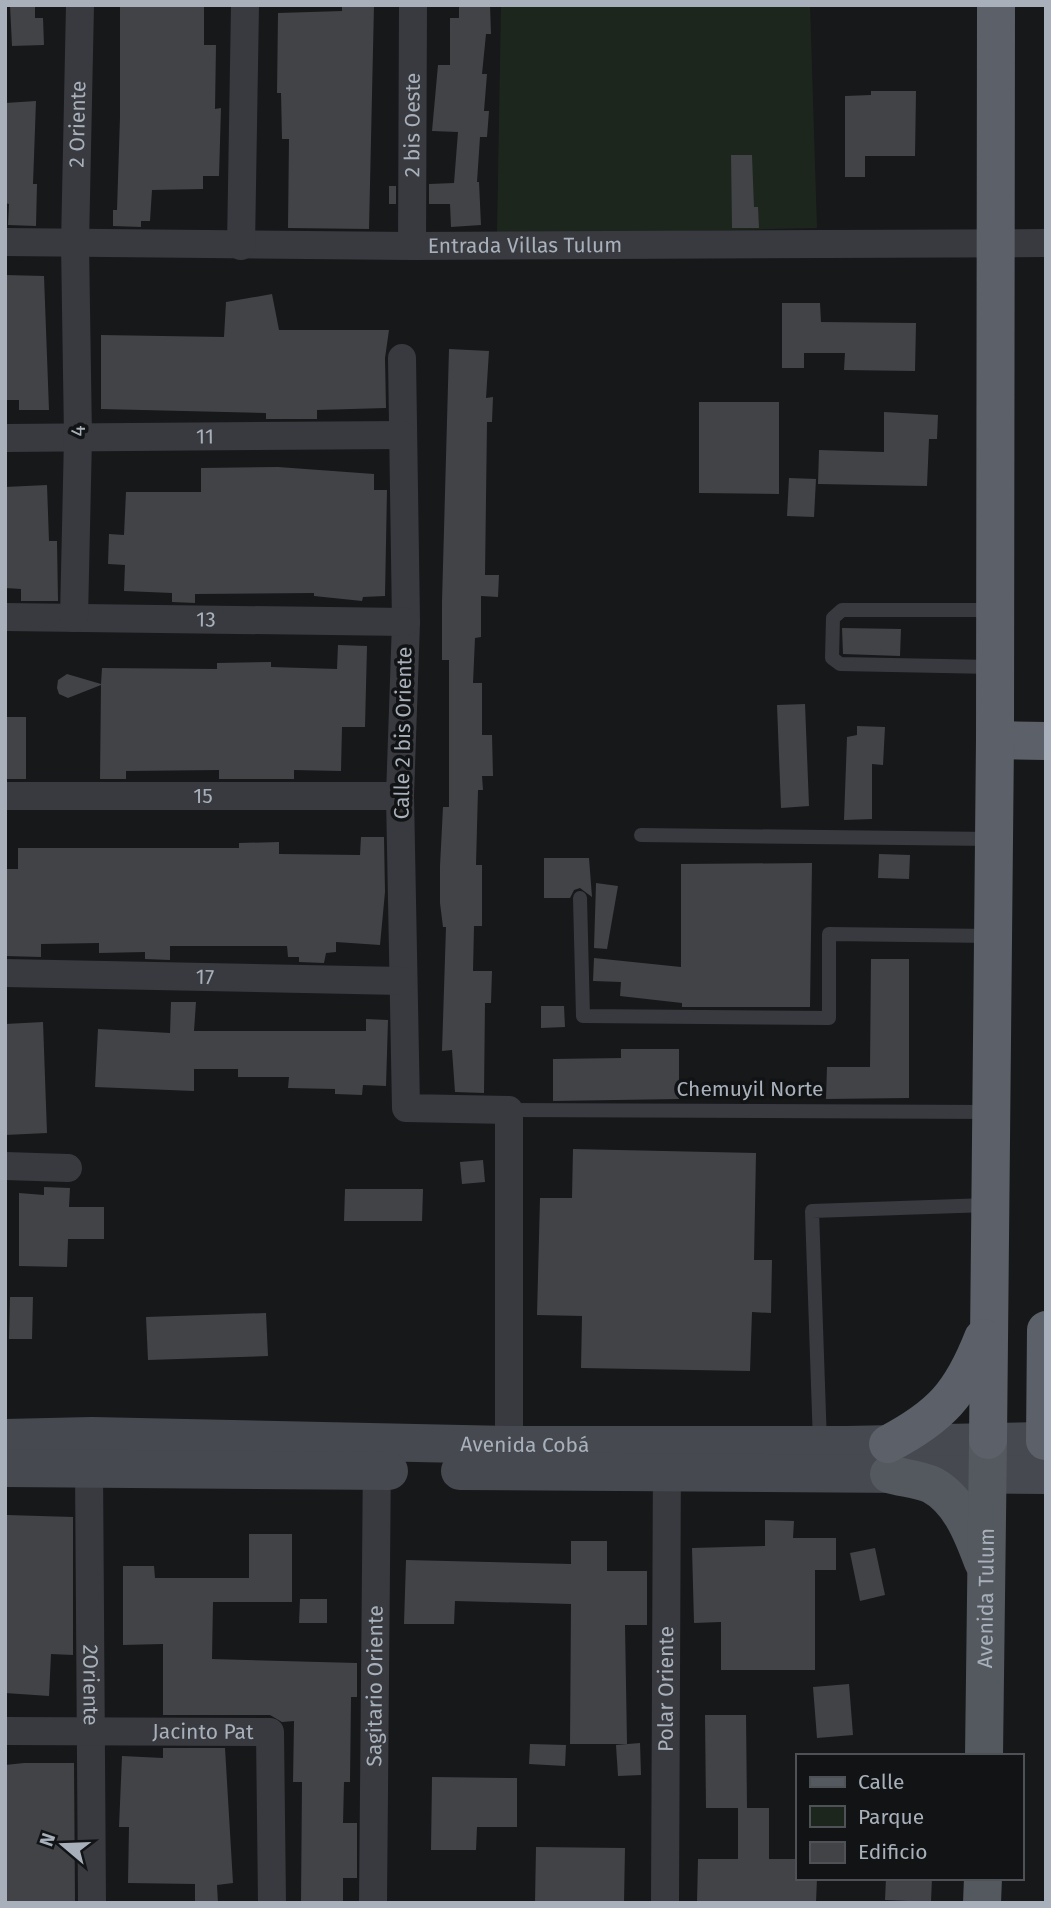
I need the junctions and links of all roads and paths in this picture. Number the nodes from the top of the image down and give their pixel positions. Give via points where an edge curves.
1 (80, 5) edge
2 (245, 5) edge
3 (413, 5) edge
4 (996, 5) edge
5 (5, 242) edge
6 (1046, 243) edge
7 (75, 244) junction
8 (996, 245) junction
9 (241, 246) junction
10 (412, 246) junction
11 (402, 358) dead end
12 (403, 435) junction
13 (78, 437) junction
14 (5, 438) edge
15 (993, 610) junction
16 (5, 617) edge
17 (74, 618) junction
18 (406, 622) junction
19 (993, 667) junction
20 (995, 740) junction
21 (1046, 741) edge
22 (5, 796) edge
23 (400, 796) junction
24 (640, 835) dead end
25 (994, 839) junction
26 (580, 898) dead end
27 (993, 936) junction
28 (5, 973) edge
29 (402, 981) junction
30 (509, 1110) junction
31 (990, 1112) junction
32 (5, 1166) edge
33 (68, 1168) dead end
34 (988, 1205) junction
35 (988, 1323) junction
36 (1046, 1330) edge
37 (5, 1438) edge
38 (1046, 1441) edge
39 (820, 1444) junction
40 (509, 1445) junction
41 (1046, 1450) edge
42 (988, 1457) junction
43 (377, 1458) junction
44 (889, 1459) junction
45 (667, 1460) junction
46 (5, 1468) edge
47 (89, 1468) junction
48 (1046, 1475) edge
49 (987, 1570) junction
50 (5, 1731) edge
51 (93, 1732) junction
52 (984, 1754) edge
53 (983, 1880) edge
54 (92, 1903) edge
55 (272, 1903) edge
56 (373, 1903) edge
57 (665, 1903) edge
58 (982, 1903) edge

1 - 7 street, 2 Oriente
2 - 9 street
3 - 10 street, 2 bis Oeste
4 - 8 highway
5 - 7 street, Entrada Villas Tulum
6 - 8 street, Entrada Villas Tulum
7 - 9 street, Entrada Villas Tulum
7 - 13 street, 4
8 - 10 street, Entrada Villas Tulum
8 - 15 highway
9 - 10 street, Entrada Villas Tulum
11 - 12 street, Calle 2 bis Oriente
12 - 13 street, 11
12 - 18 street, Calle 2 bis Oriente
13 - 14 street, 11
13 - 17 street, 4
15 - 19 highway
15 - 19 lane via 842,610 833,618 832,658 840,664
16 - 17 street, 13
17 - 18 street, 13
18 - 23 street, Calle 2 bis Oriente
19 - 20 highway
20 - 21 highway
20 - 25 highway
22 - 23 street, 15
23 - 29 street, Calle 2 bis Oriente
24 - 25 lane
25 - 27 highway
26 - 27 lane via 583,1016 829,1018 829,934
27 - 31 highway
28 - 29 street, 17
29 - 30 street, Calle 2 bis Oriente via 406,1108
30 - 31 lane, Chemuyil Norte
30 - 40 street
31 - 34 highway
32 - 33 street
34 - 35 highway
34 - 39 lane via 812,1211
35 - 42 highway
35 - 44 highway via 957,1394
36 - 38 highway
37 - 43 main road, Avenida Cobá via 92,1436
38 - 41 main road
38 - 42 main road, Avenida Cobá
39 - 44 main road, Avenida Cobá
39 - 45 main road, Avenida Cobá
40 - 43 main road, Avenida Cobá
40 - 45 main road, Avenida Cobá
42 - 44 main road, Avenida Cobá
42 - 48 main road, Avenida Cobá
42 - 49 main road, Avenida Tulum
43 - 45 main road, Avenida Cobá
43 - 47 main road, Avenida Cobá
43 - 56 street, Sagitario Oriente
44 - 45 main road, Avenida Cobá
44 - 49 main road via 932,1485 954,1505 971,1529
45 - 57 street, Polar Oriente
46 - 47 main road, Avenida Cobá
47 - 51 street, 2Oriente
49 - 52 main road, Avenida Tulum
50 - 51 street, Jacinto Pat
51 - 54 street, 2Oriente
51 - 55 street, Jacinto Pat via 270,1732
53 - 58 main road

